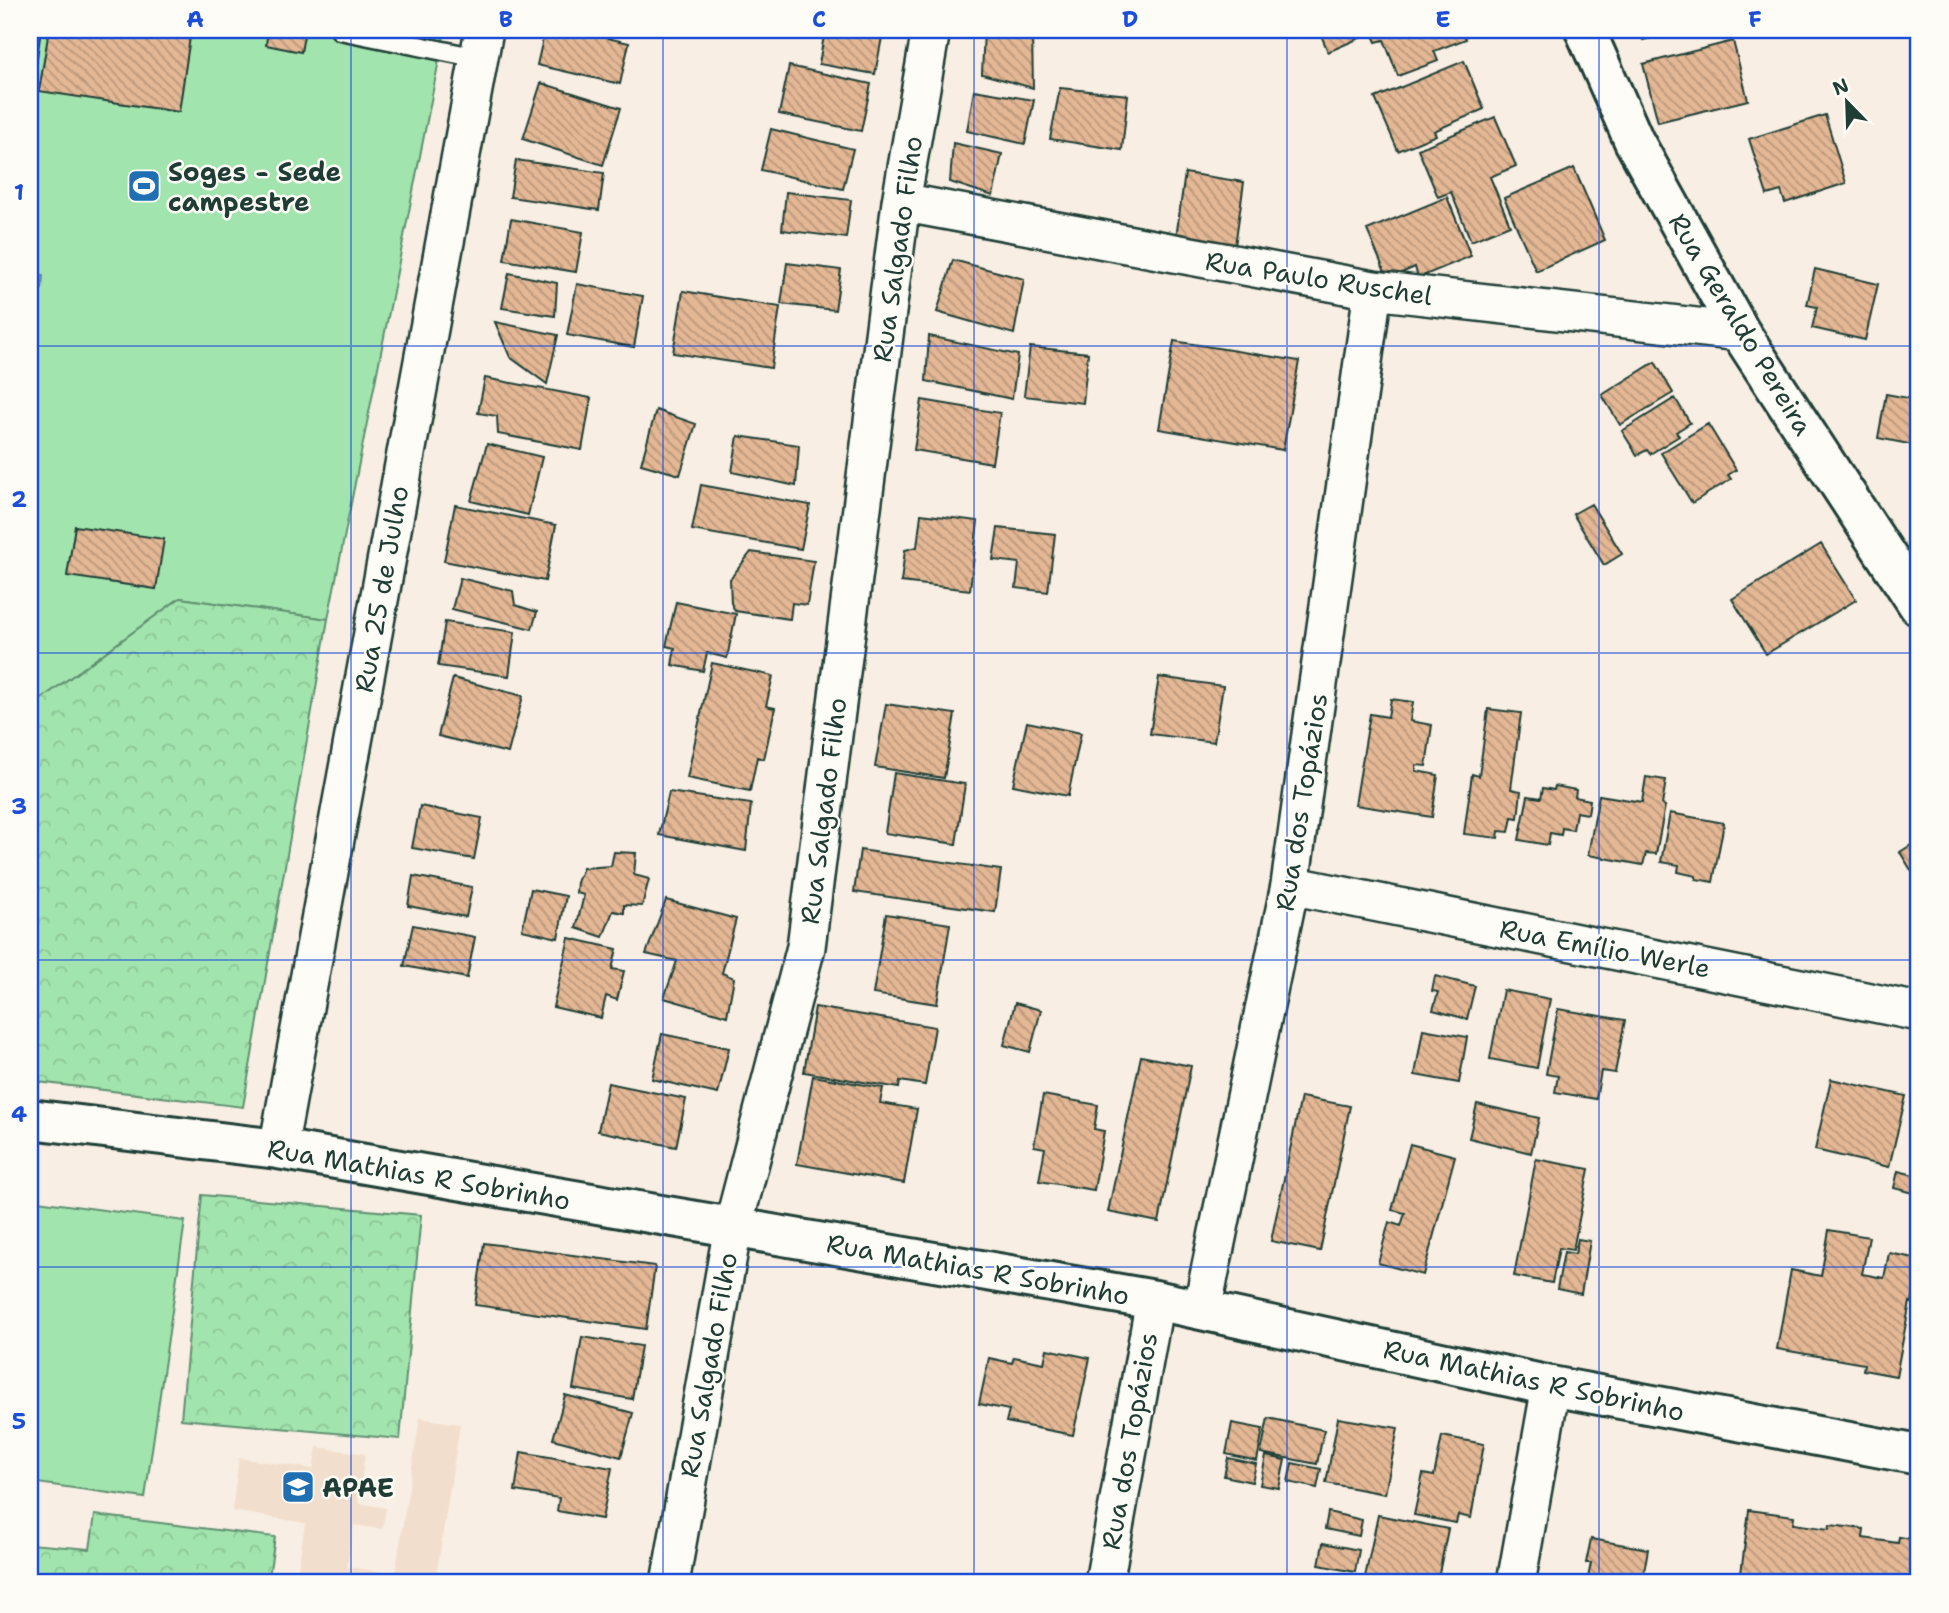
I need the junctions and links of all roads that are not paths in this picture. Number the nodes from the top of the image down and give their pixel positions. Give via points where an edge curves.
1 (340, 30) edge
2 (931, 30) edge
3 (1585, 30) edge
4 (481, 44) edge
5 (901, 202) junction
6 (1373, 290) junction
7 (1740, 332) junction
8 (1919, 606) edge
9 (1290, 885) junction
10 (1919, 1012) edge
11 (30, 1119) edge
12 (278, 1149) junction
13 (733, 1227) junction
14 (1155, 1300) junction
15 (1202, 1310) junction
16 (1551, 1386) junction
17 (1919, 1455) edge
18 (670, 1583) edge
19 (1104, 1583) edge
20 (1517, 1583) edge

1 - 4 lane
2 - 5 street, Rua Salgado Filho
3 - 7 main road, Rua Geraldo Pereira via 1634,141
4 - 12 street, Rua 25 de Julho
5 - 6 street, Rua Paulo Ruschel
5 - 13 street, Rua Salgado Filho via 806,947
6 - 7 street, Rua Paulo Ruschel
6 - 9 street, Rua dos Topázios
7 - 8 main road, Rua Geraldo Pereira
9 - 10 street, Rua Emílio Werle
9 - 15 street, Rua dos Topázios
11 - 12 main road, Rua Mathias R Sobrinho
12 - 13 main road, Rua Mathias R Sobrinho
13 - 14 main road, Rua Mathias R Sobrinho
13 - 18 street, Rua Salgado Filho
14 - 15 main road, Rua Mathias R Sobrinho
14 - 19 street, Rua dos Topázios
15 - 16 main road, Rua Mathias R Sobrinho
16 - 17 main road, Rua Mathias R Sobrinho
16 - 20 street

